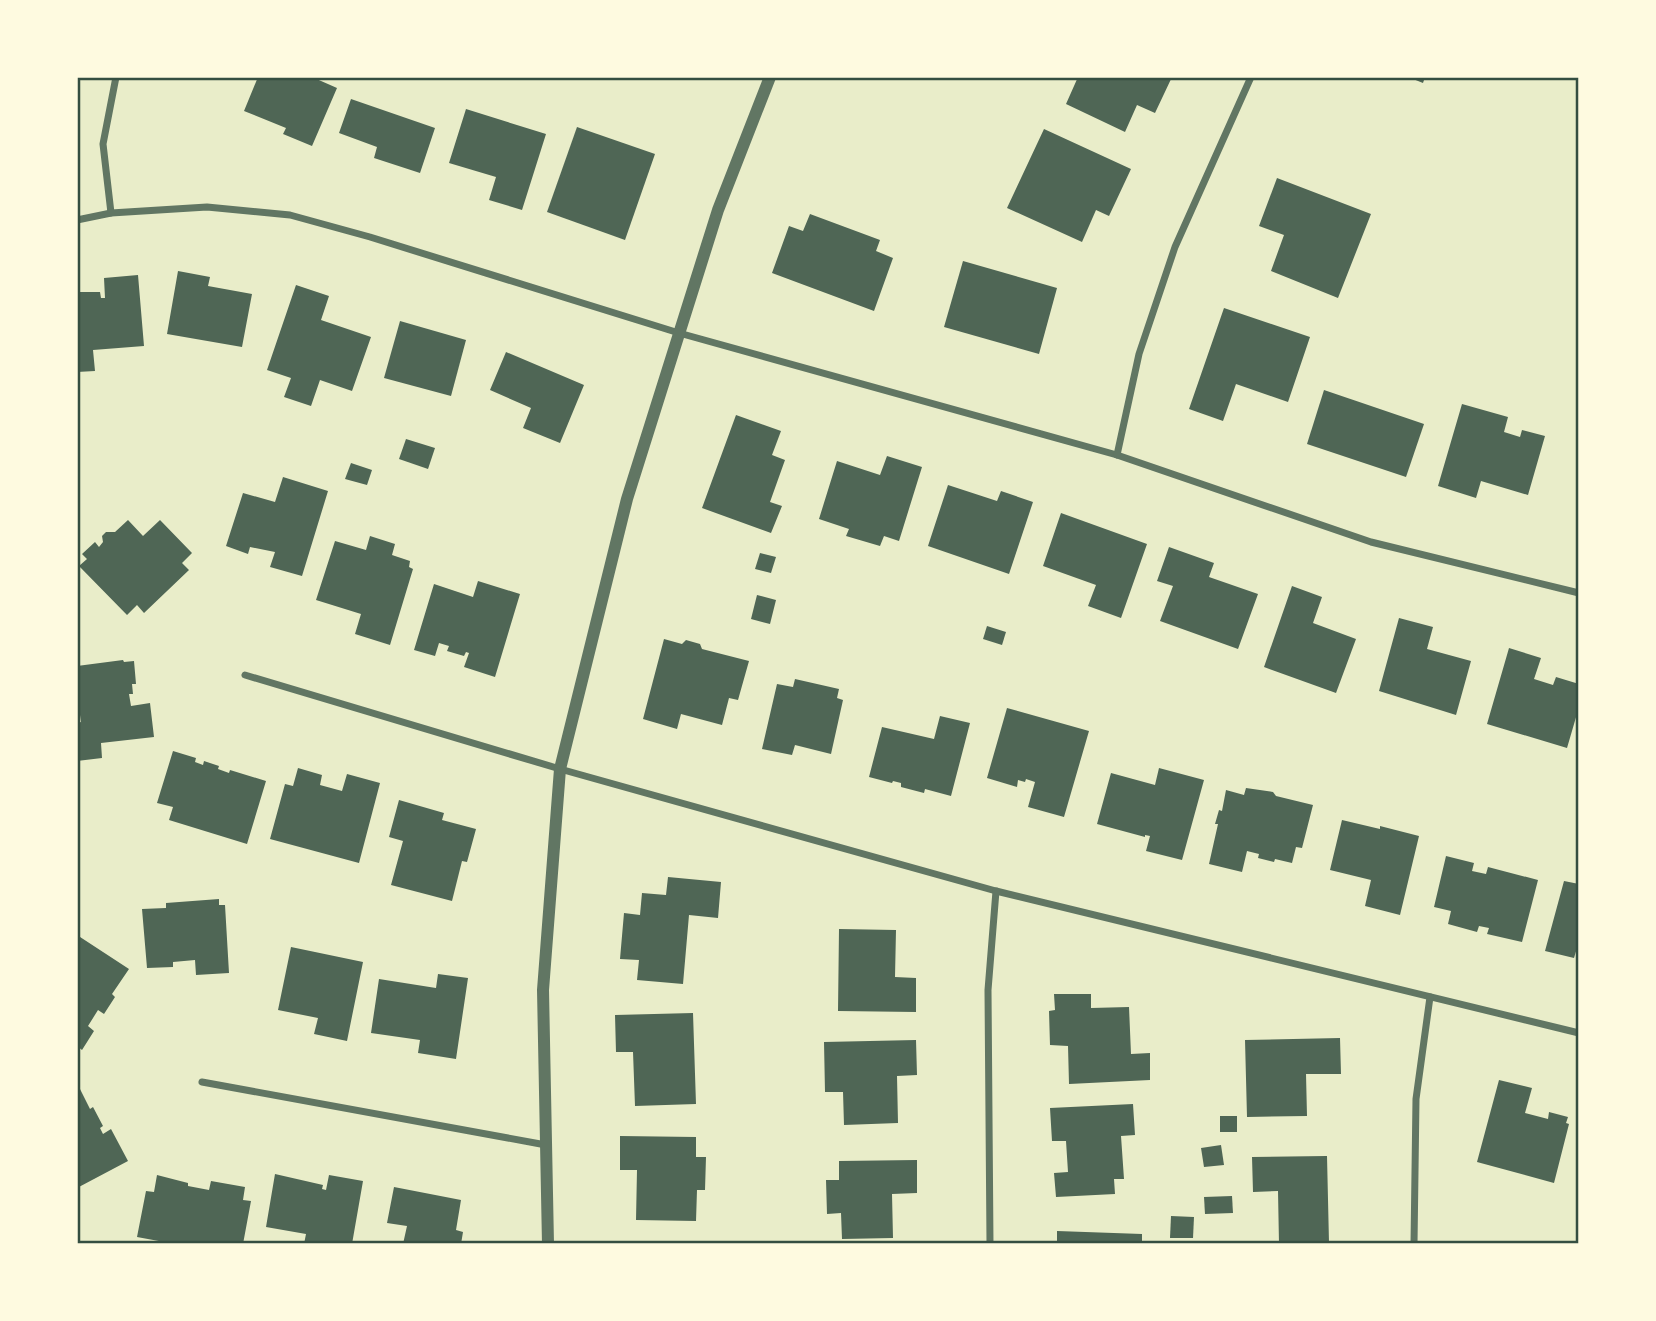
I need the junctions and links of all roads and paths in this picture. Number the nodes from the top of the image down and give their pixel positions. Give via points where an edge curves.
1 (116, 77) edge
2 (770, 77) edge
3 (1251, 77) edge
4 (111, 213) junction
5 (77, 220) edge
6 (679, 333) junction
7 (1117, 455) junction
8 (1579, 593) edge
9 (245, 675) dead end
10 (560, 769) junction
11 (996, 891) junction
12 (1430, 997) junction
13 (1579, 1033) edge
14 (202, 1082) dead end
15 (546, 1145) junction
16 (548, 1244) edge
17 (990, 1244) edge
18 (1415, 1244) edge

1 - 4 street via 103,144
2 - 6 street via 718,211
3 - 7 street via 1175,247 1139,354
4 - 5 street
4 - 6 street via 208,206 290,215
6 - 7 street
6 - 10 street via 626,499
7 - 8 street via 1371,542
9 - 10 street
10 - 11 street
10 - 15 street via 543,990
11 - 12 street
11 - 17 street via 988,989
12 - 13 street
12 - 18 street via 1416,1098
14 - 15 street
15 - 16 street

